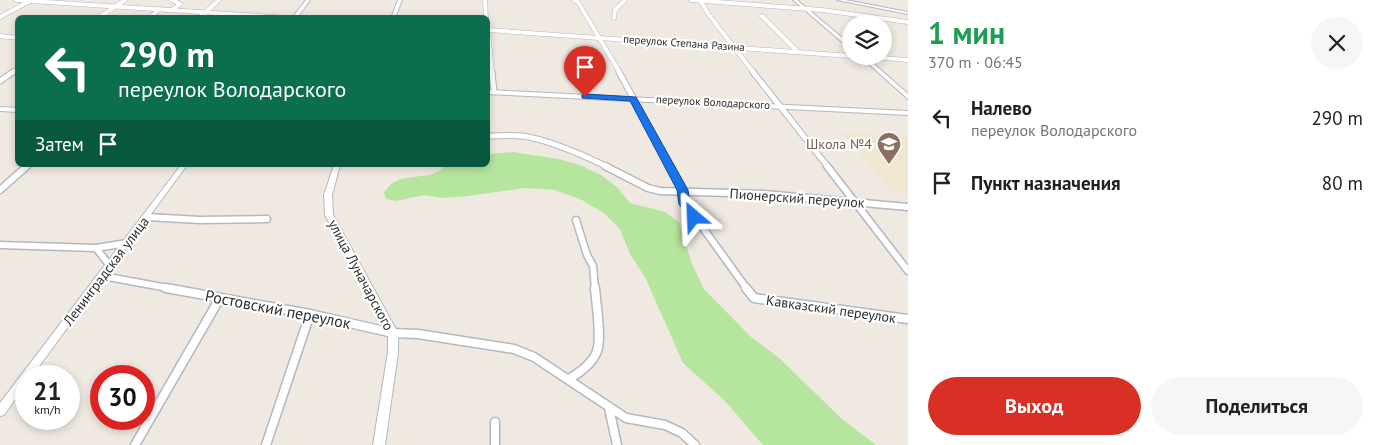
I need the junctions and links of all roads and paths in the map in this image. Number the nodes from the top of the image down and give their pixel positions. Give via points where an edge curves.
1 (16, 0) edge
2 (32, 0) edge
3 (125, 0) edge
4 (172, 0) edge
5 (219, 0) edge
6 (308, 0) edge
7 (400, 0) edge
8 (485, 0) edge
9 (574, 0) edge
10 (625, 0) edge
11 (691, 0) edge
12 (700, 0) edge
13 (794, 0) edge
14 (839, 0) edge
15 (115, 6) junction
16 (804, 8) junction
17 (160, 9) junction
18 (172, 10) junction
19 (206, 11) junction
20 (908, 13) edge
21 (102, 15) edge
22 (153, 15) edge
23 (202, 15) edge
24 (253, 15) edge
25 (296, 15) edge
26 (394, 15) edge
27 (486, 15) edge
28 (762, 16) dead end
29 (0, 17) edge
30 (614, 18) dead end
31 (908, 22) edge
32 (490, 31) edge
33 (0, 36) edge
34 (600, 37) junction
35 (15, 38) edge
36 (842, 40) edge
37 (734, 46) junction
38 (798, 52) junction
39 (842, 55) edge
40 (892, 59) edge
41 (908, 60) edge
42 (871, 65) edge
43 (15, 71) edge
44 (490, 72) edge
45 (0, 81) edge
46 (491, 92) edge
47 (908, 97) edge
48 (633, 98) junction
49 (781, 105) junction
50 (0, 109) edge
51 (15, 110) edge
52 (908, 113) edge
53 (490, 136) edge
54 (26, 167) edge
55 (183, 167) edge
56 (336, 167) edge
57 (0, 190) edge
58 (682, 190) junction
59 (855, 202) junction
60 (908, 207) edge
61 (147, 217) junction
62 (267, 218) dead end
63 (576, 220) dead end
64 (127, 242) junction
65 (0, 245) edge
66 (96, 248) junction
67 (110, 266) junction
68 (908, 271) edge
69 (103, 276) junction
70 (220, 298) junction
71 (310, 314) junction
72 (908, 319) edge
73 (393, 333) junction
74 (569, 379) junction
75 (609, 408) junction
76 (0, 412) edge
77 (495, 422) dead end
78 (135, 445) edge
79 (266, 445) edge
80 (379, 445) edge
81 (495, 445) edge
82 (617, 445) edge
83 (695, 445) edge

1 - 2 street
2 - 15 street
2 - 29 street
3 - 15 street
4 - 18 street via 180,4
5 - 19 street
6 - 25 street
7 - 26 street
8 - 27 street
9 - 34 street
10 - 30 street via 615,10
11 - 12 street
12 - 16 street
12 - 37 street
13 - 16 street
14 - 20 street
15 - 17 street
15 - 21 street
16 - 31 street
16 - 36 street
17 - 18 street
17 - 22 street
18 - 19 street
19 - 23 street
19 - 24 street
28 - 38 street
32 - 34 street, переулок Степана Разина
33 - 35 street
34 - 37 street, переулок Степана Разина
34 - 48 street
37 - 38 street, переулок Степана Разина
37 - 49 street
38 - 39 street, переулок Степана Разина
40 - 41 street
42 - 47 street
43 - 45 street
44 - 46 street
46 - 48 street, переулок Володарского
48 - 49 street, переулок Володарского
48 - 58 street
49 - 52 street, переулок Володарского
49 - 59 street
50 - 51 street
53 - 58 street, Пионерский переулок via 536,139 589,158 648,188
54 - 57 street
55 - 61 street, Ленинградская улица
56 - 73 street, улица Луначарского via 328,195 329,215
58 - 59 street, Пионерский переулок
58 - 72 street, Кавказский переулок via 685,204 754,298
59 - 60 street, Пионерский переулок
59 - 68 street
61 - 62 street via 200,220
61 - 64 street, Ленинградская улица
63 - 74 street via 593,266 597,352 581,372
64 - 66 street
64 - 67 street, Ленинградская улица
65 - 66 street
66 - 67 street
67 - 69 street, Ленинградская улица
69 - 70 street, Ростовский переулок
69 - 76 street, Ленинградская улица
70 - 71 street, Ростовский переулок
70 - 78 street
71 - 73 street, Ростовский переулок
71 - 79 street
73 - 74 street, Ростовский переулок via 514,349 534,357
73 - 80 street, улица Луначарского
74 - 75 street, Ростовский переулок
75 - 82 street
75 - 83 street, Ростовский переулок via 626,418 665,425 682,433
77 - 81 street

